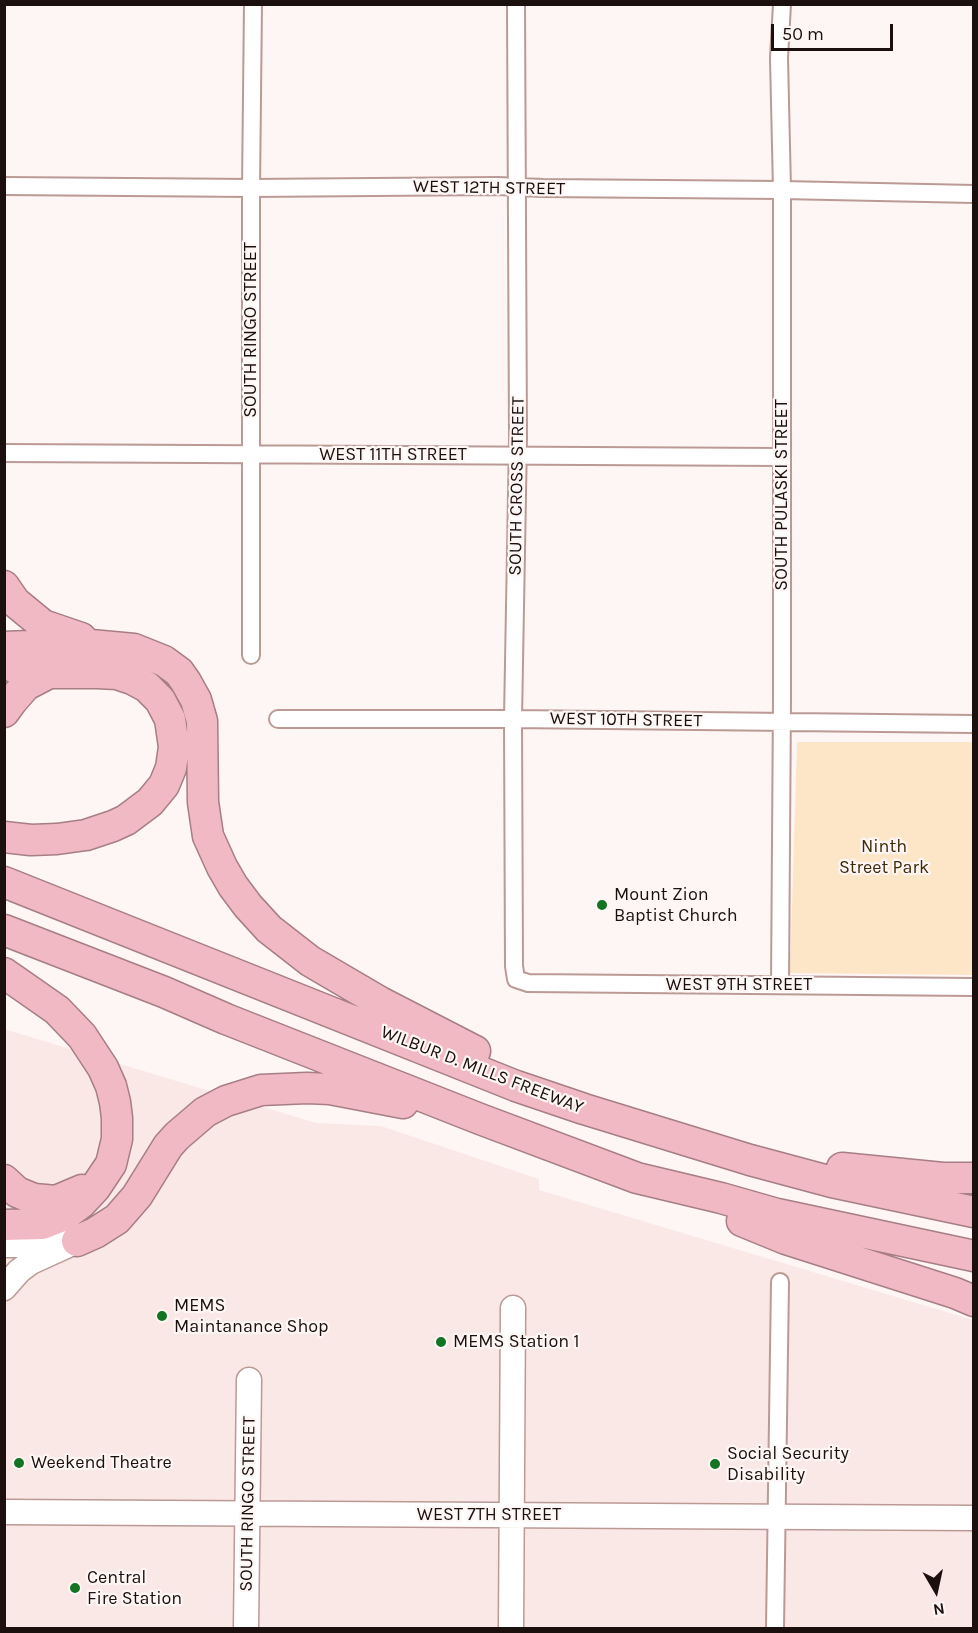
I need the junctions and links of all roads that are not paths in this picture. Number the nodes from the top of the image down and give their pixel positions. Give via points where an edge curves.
1 (253, 4) edge
2 (516, 4) edge
3 (782, 4) edge
4 (4, 186) edge
5 (251, 188) junction
6 (517, 188) junction
7 (782, 190) junction
8 (974, 194) edge
9 (4, 453) edge
10 (250, 454) junction
11 (518, 455) junction
12 (782, 457) junction
13 (4, 586) edge
14 (110, 646) junction
15 (4, 647) edge
16 (250, 655) dead end
17 (4, 663) edge
18 (49, 674) junction
19 (4, 712) edge
20 (278, 719) dead end
21 (513, 719) junction
22 (782, 722) junction
23 (974, 724) edge
24 (4, 837) edge
25 (4, 882) edge
26 (4, 930) edge
27 (514, 968) joint
28 (4, 973) edge
29 (780, 985) junction
30 (974, 987) edge
31 (584, 1109) junction
32 (480, 1119) junction
33 (750, 1160) junction
34 (105, 1175) junction
35 (637, 1178) junction
36 (974, 1178) edge
37 (4, 1180) edge
38 (974, 1212) edge
39 (4, 1225) edge
40 (77, 1241) junction
41 (4, 1245) edge
42 (974, 1256) edge
43 (780, 1282) dead end
44 (4, 1288) edge
45 (974, 1301) edge
46 (513, 1308) dead end
47 (249, 1380) dead end
48 (4, 1512) edge
49 (248, 1514) junction
50 (512, 1515) junction
51 (776, 1517) junction
52 (974, 1518) edge
53 (246, 1629) edge
54 (511, 1629) edge
55 (775, 1629) edge

1 - 5 street, SOUTH RINGO STREET
2 - 6 street, SOUTH CROSS STREET
3 - 7 street, SOUTH PULASKI STREET
4 - 5 street, WEST 12TH STREET
5 - 6 street, WEST 12TH STREET
5 - 10 street, SOUTH RINGO STREET
6 - 7 street, WEST 12TH STREET
6 - 11 street, SOUTH CROSS STREET
7 - 8 street, WEST 12TH STREET
7 - 12 street, SOUTH PULASKI STREET
9 - 10 street, WEST 11TH STREET
10 - 11 street, WEST 11TH STREET
10 - 16 street, SOUTH RINGO STREET
11 - 12 street, WEST 11TH STREET
11 - 21 street, SOUTH CROSS STREET
12 - 22 street, SOUTH PULASKI STREET
13 - 14 highway via 15,602 43,625
14 - 15 highway
14 - 31 highway via 150,654 179,672 186,682 202,721 203,802 208,836 232,886 269,928 310,961 380,1002
17 - 18 highway
18 - 19 highway via 26,685
18 - 24 highway via 117,674 147,687 160,700 170,720 174,747 171,768 150,802 113,826 57,839
20 - 21 street, WEST 10TH STREET
21 - 22 street, WEST 10TH STREET
21 - 27 street, SOUTH CROSS STREET
22 - 23 street, WEST 10TH STREET
22 - 29 street, SOUTH PULASKI STREET
25 - 31 highway, WILBUR D. MILLS FREEWAY via 516,1086
26 - 32 highway
27 - 29 street, WEST 9TH STREET via 516,979 528,983
28 - 34 highway via 70,1022 103,1068 117,1118 115,1154
29 - 30 street, WEST 9TH STREET
31 - 33 highway, WILBUR D. MILLS FREEWAY
32 - 35 highway
32 - 40 highway via 330,1089 279,1088 250,1093 217,1105 188,1126 168,1146 137,1196 117,1219
33 - 36 highway
33 - 38 highway, WILBUR D. MILLS FREEWAY
34 - 37 highway via 56,1201 34,1199 17,1192
34 - 39 highway via 65,1215 42,1224
35 - 42 highway via 777,1214
35 - 45 highway via 786,1239
40 - 41 street
40 - 44 street via 31,1262
43 - 51 street
46 - 50 street
47 - 49 street, SOUTH RINGO STREET
48 - 49 street, WEST 7TH STREET
49 - 50 street, WEST 7TH STREET
49 - 53 street, SOUTH RINGO STREET
50 - 51 street, WEST 7TH STREET
50 - 54 street
51 - 52 street, WEST 7TH STREET
51 - 55 street

